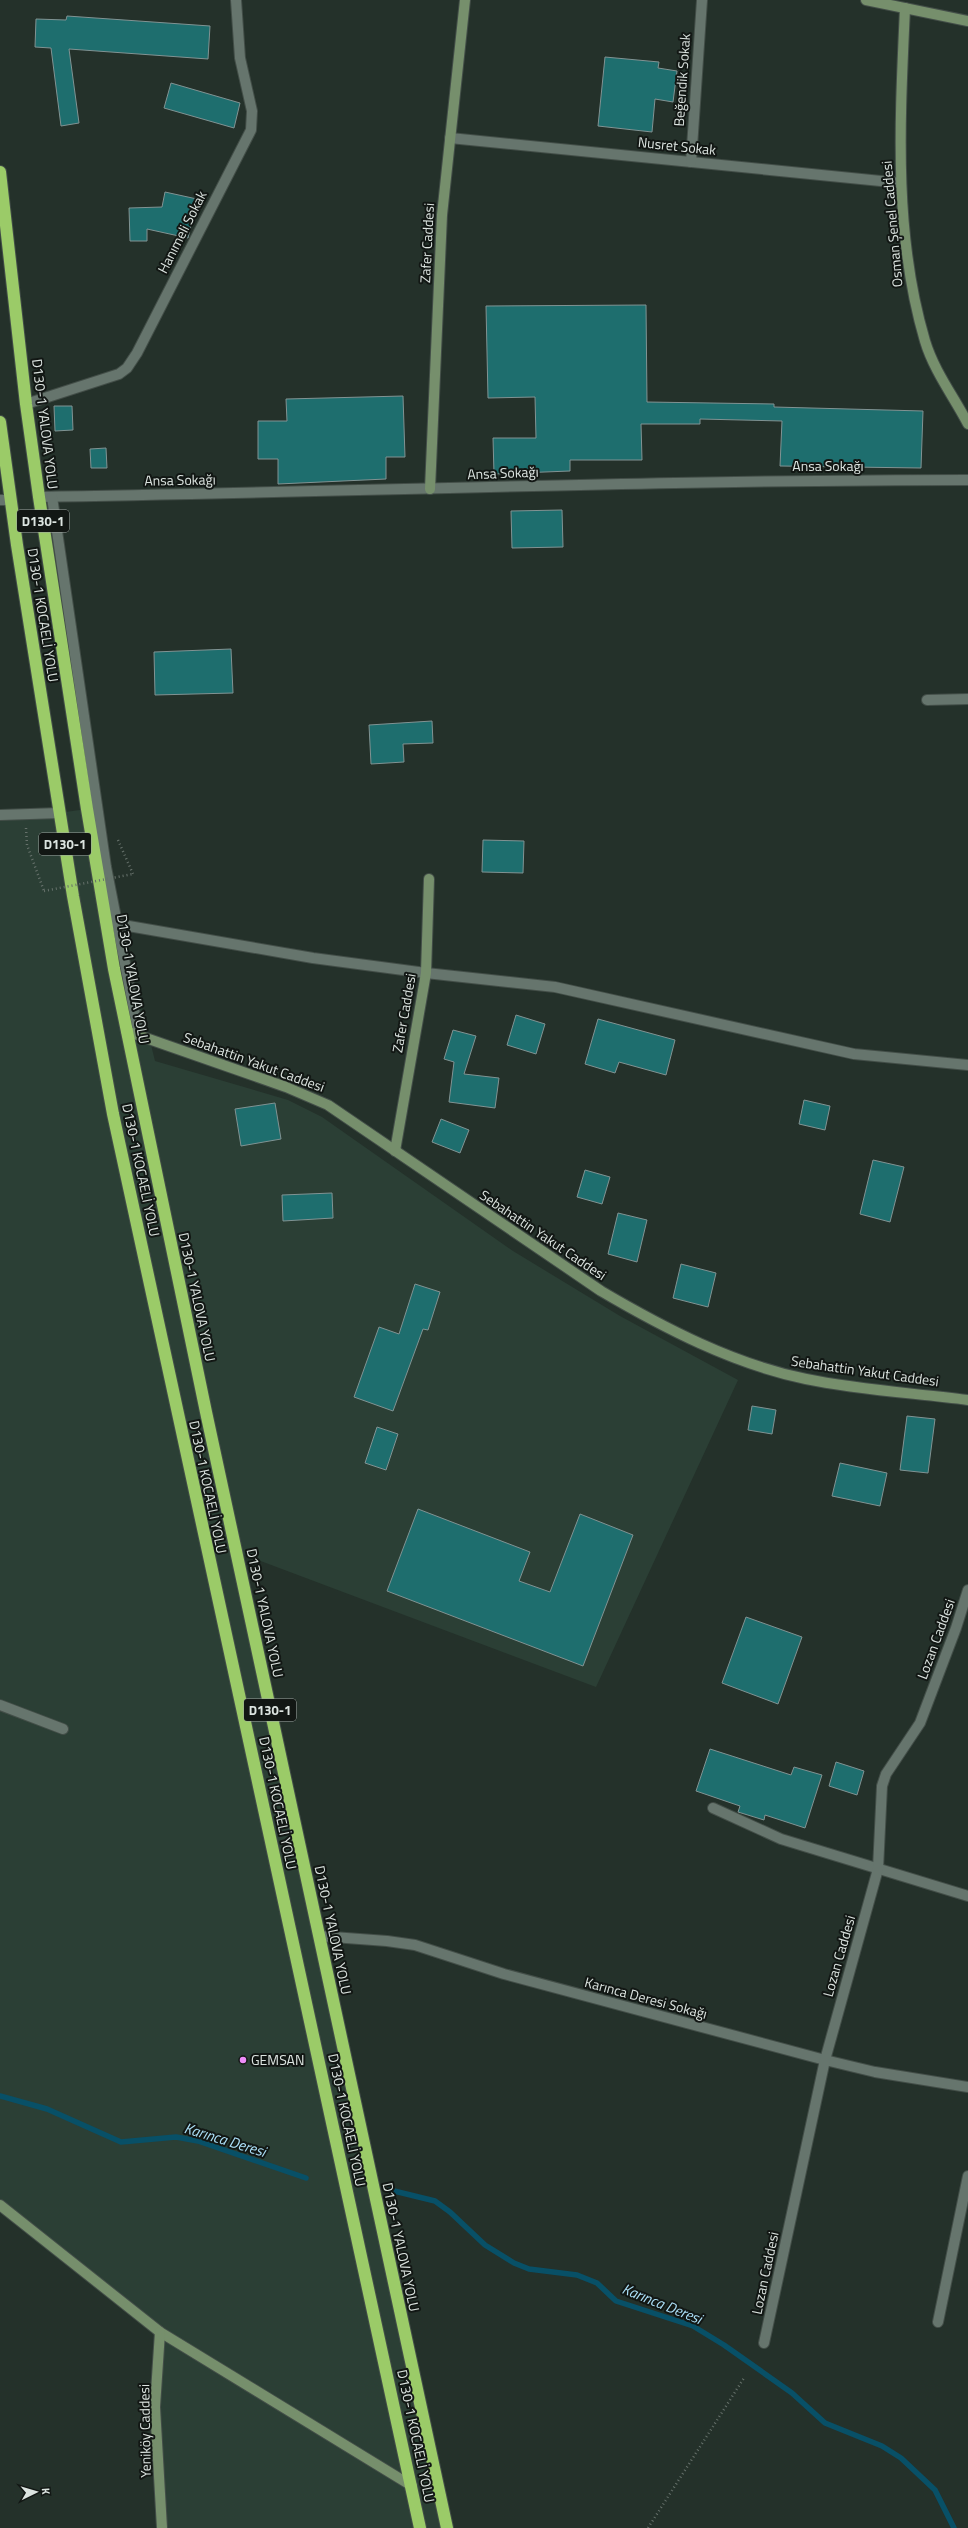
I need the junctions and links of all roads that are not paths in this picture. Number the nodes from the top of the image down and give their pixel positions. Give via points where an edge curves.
1 (236, 0) edge
2 (466, 0) edge
3 (702, 0) edge
4 (866, 0) edge
5 (905, 8) junction
6 (968, 21) edge
7 (450, 138) junction
8 (691, 162) junction
9 (0, 172) edge
10 (901, 183) junction
11 (26, 404) junction
12 (0, 422) edge
13 (968, 424) edge
14 (968, 480) edge
15 (430, 489) junction
16 (39, 497) junction
17 (52, 497) junction
18 (5, 500) edge
19 (927, 700) dead end
20 (968, 700) edge
21 (60, 813) junction
22 (0, 815) edge
23 (429, 879) dead end
24 (117, 924) junction
25 (426, 973) junction
26 (126, 1030) junction
27 (138, 1035) junction
28 (968, 1065) edge
29 (395, 1151) junction
30 (968, 1400) edge
31 (968, 1590) edge
32 (0, 1705) edge
33 (64, 1729) dead end
34 (713, 1808) dead end
35 (878, 1869) junction
36 (968, 1896) edge
37 (319, 1936) junction
38 (825, 2060) junction
39 (968, 2087) edge
40 (968, 2176) edge
41 (0, 2205) edge
42 (938, 2322) dead end
43 (160, 2332) junction
44 (764, 2343) dead end
45 (412, 2486) junction
46 (162, 2528) edge
47 (420, 2528) edge
48 (447, 2528) edge

1 - 11 street, Hanımeli Sokak via 240,58 252,111 251,130 137,353 127,368 119,374
2 - 7 street, Zafer Caddesi
3 - 8 street, Beğendik Sokak
4 - 5 street
5 - 6 street
5 - 10 street, Osman Şenel Caddesi
7 - 8 street, Nusret Sokak
7 - 15 street, Zafer Caddesi via 442,215
8 - 10 street, Nusret Sokak
9 - 11 highway, D130-1 YALOVA YOLU / D130-1
10 - 13 street, Osman Şenel Caddesi via 910,284 926,342 941,378
11 - 16 highway, D130-1 YALOVA YOLU / D130-1
12 - 18 highway, D130-1 KOCAELİ YOLU / D130-1
14 - 15 street, Ansa Sokağı via 638,482
15 - 17 street, Ansa Sokağı
16 - 17 street, Ansa Sokağı
16 - 26 highway, D130-1 YALOVA YOLU / D130-1
17 - 24 street via 102,842
18 - 21 highway, D130-1 KOCAELİ YOLU / D130-1
19 - 20 street
21 - 22 street
21 - 45 highway, D130-1 KOCAELİ YOLU / D130-1 via 114,1114 159,1332
23 - 25 street, Zafer Caddesi
24 - 25 street via 313,958
24 - 27 street
25 - 28 street via 555,987 854,1054
25 - 29 street, Zafer Caddesi
26 - 27 street, Sebahattin Yakut Caddesi
26 - 37 highway, D130-1 YALOVA YOLU / D130-1
27 - 29 street, Sebahattin Yakut Caddesi via 306,1095 328,1105
29 - 30 street, Sebahattin Yakut Caddesi via 601,1291 638,1312 733,1357 806,1379
31 - 35 street, Lozan Caddesi via 920,1723 886,1774 882,1786
32 - 33 street
34 - 35 street via 781,1839
35 - 36 street
35 - 38 street, Lozan Caddesi
37 - 38 street, Karınca Deresi Sokağı via 387,1940 415,1945 518,1978
37 - 48 highway, D130-1 YALOVA YOLU / D130-1
38 - 39 street, Karınca Deresi Sokağı via 875,2072
38 - 44 street, Lozan Caddesi
40 - 42 street
41 - 43 street
43 - 45 street
43 - 46 street, Yeniköy Caddesi via 155,2407
45 - 47 highway, D130-1 KOCAELİ YOLU / D130-1

